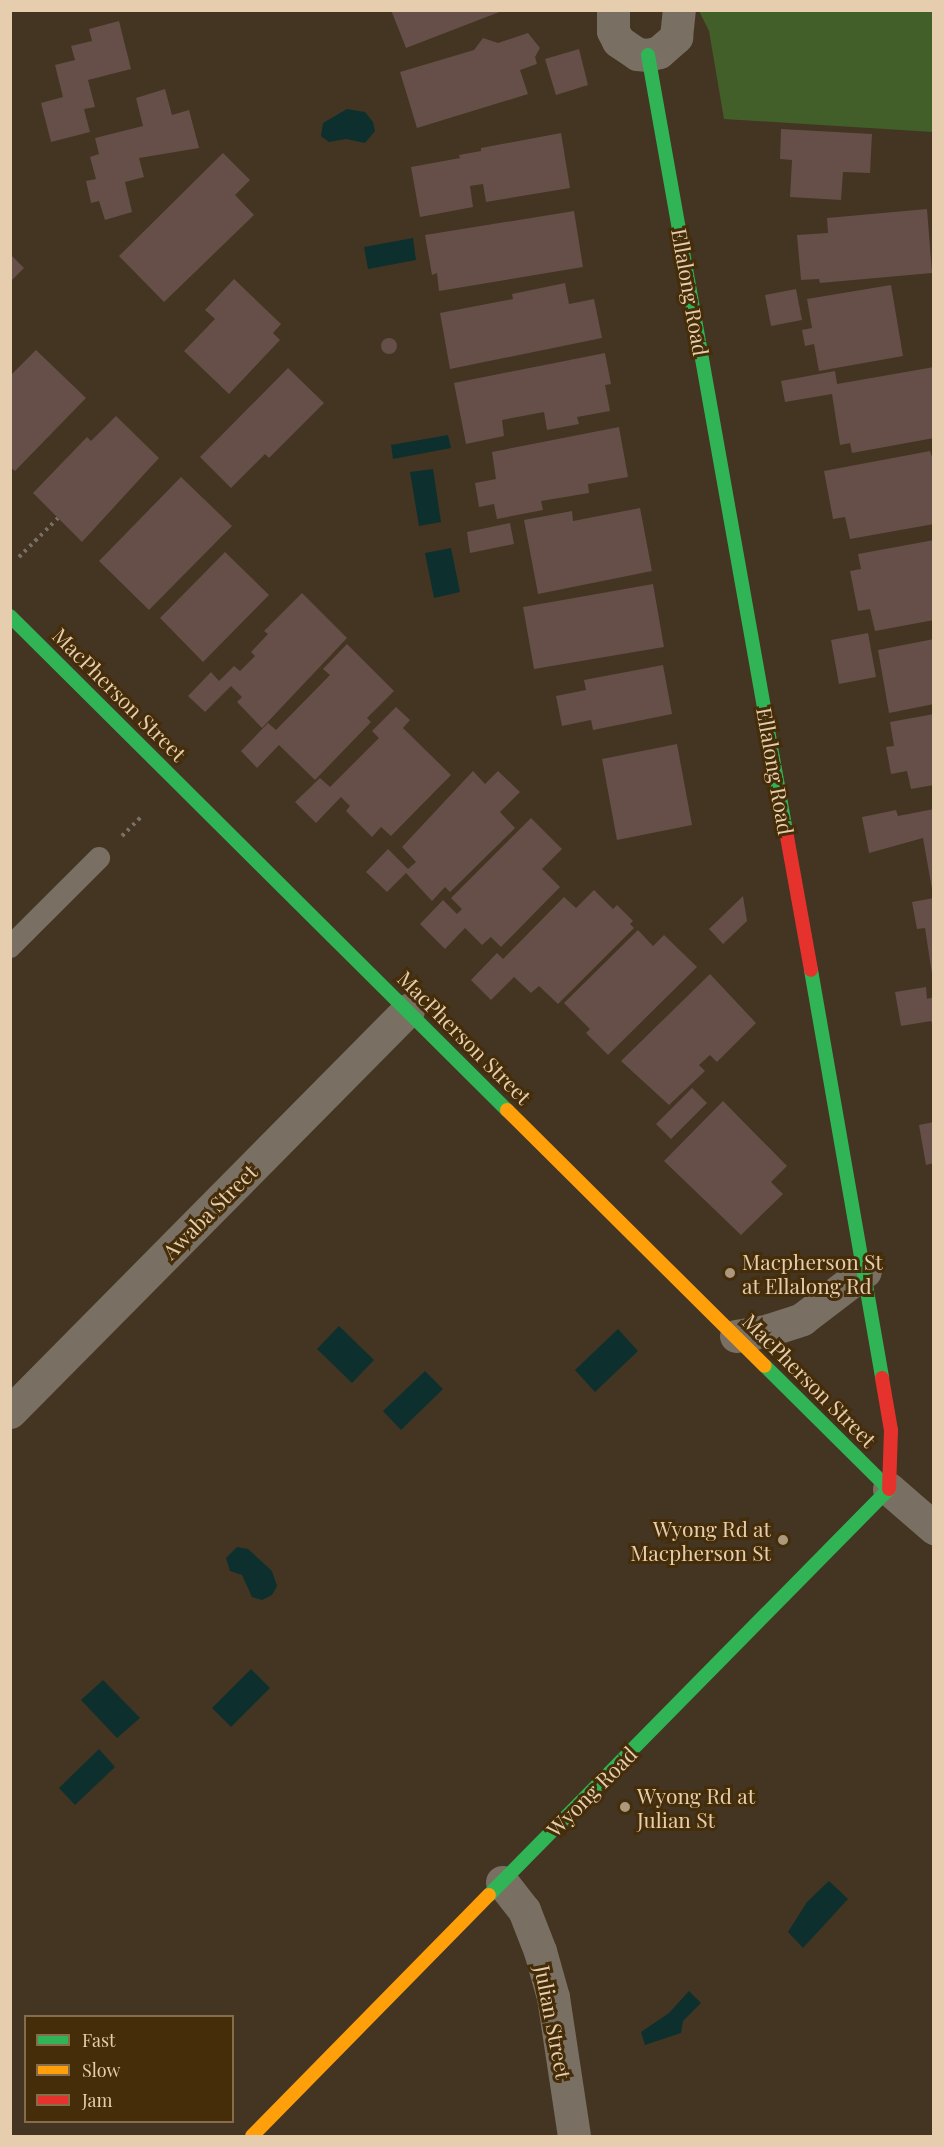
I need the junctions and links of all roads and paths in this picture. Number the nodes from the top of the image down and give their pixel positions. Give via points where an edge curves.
1 (613, 10) edge
2 (679, 10) edge
3 (648, 55) junction
4 (58, 518) dead end
5 (19, 557) dead end
6 (10, 616) edge
7 (141, 817) dead end
8 (120, 838) dead end
9 (99, 858) dead end
10 (10, 947) edge
11 (408, 1010) junction
12 (865, 1271) junction
13 (736, 1336) junction
14 (10, 1412) edge
15 (889, 1489) junction
16 (933, 1528) edge
17 (502, 1882) junction
18 (252, 2136) edge
19 (574, 2136) edge

1 - 3 street via 613,31 618,40 637,54
2 - 3 street via 676,37 659,52
3 - 12 street, Ellalong Road
4 - 5 path
6 - 11 street, MacPherson Street
7 - 8 path
9 - 10 lane
11 - 13 street, MacPherson Street
11 - 14 street, Awaba Street
12 - 13 street via 802,1319
12 - 15 street, Ellalong Road via 891,1430
13 - 15 street, MacPherson Street
15 - 16 street
15 - 17 street, Wyong Road
17 - 18 street, Wyong Road
17 - 19 street, Julian Street via 524,1910 540,1951 553,1997

